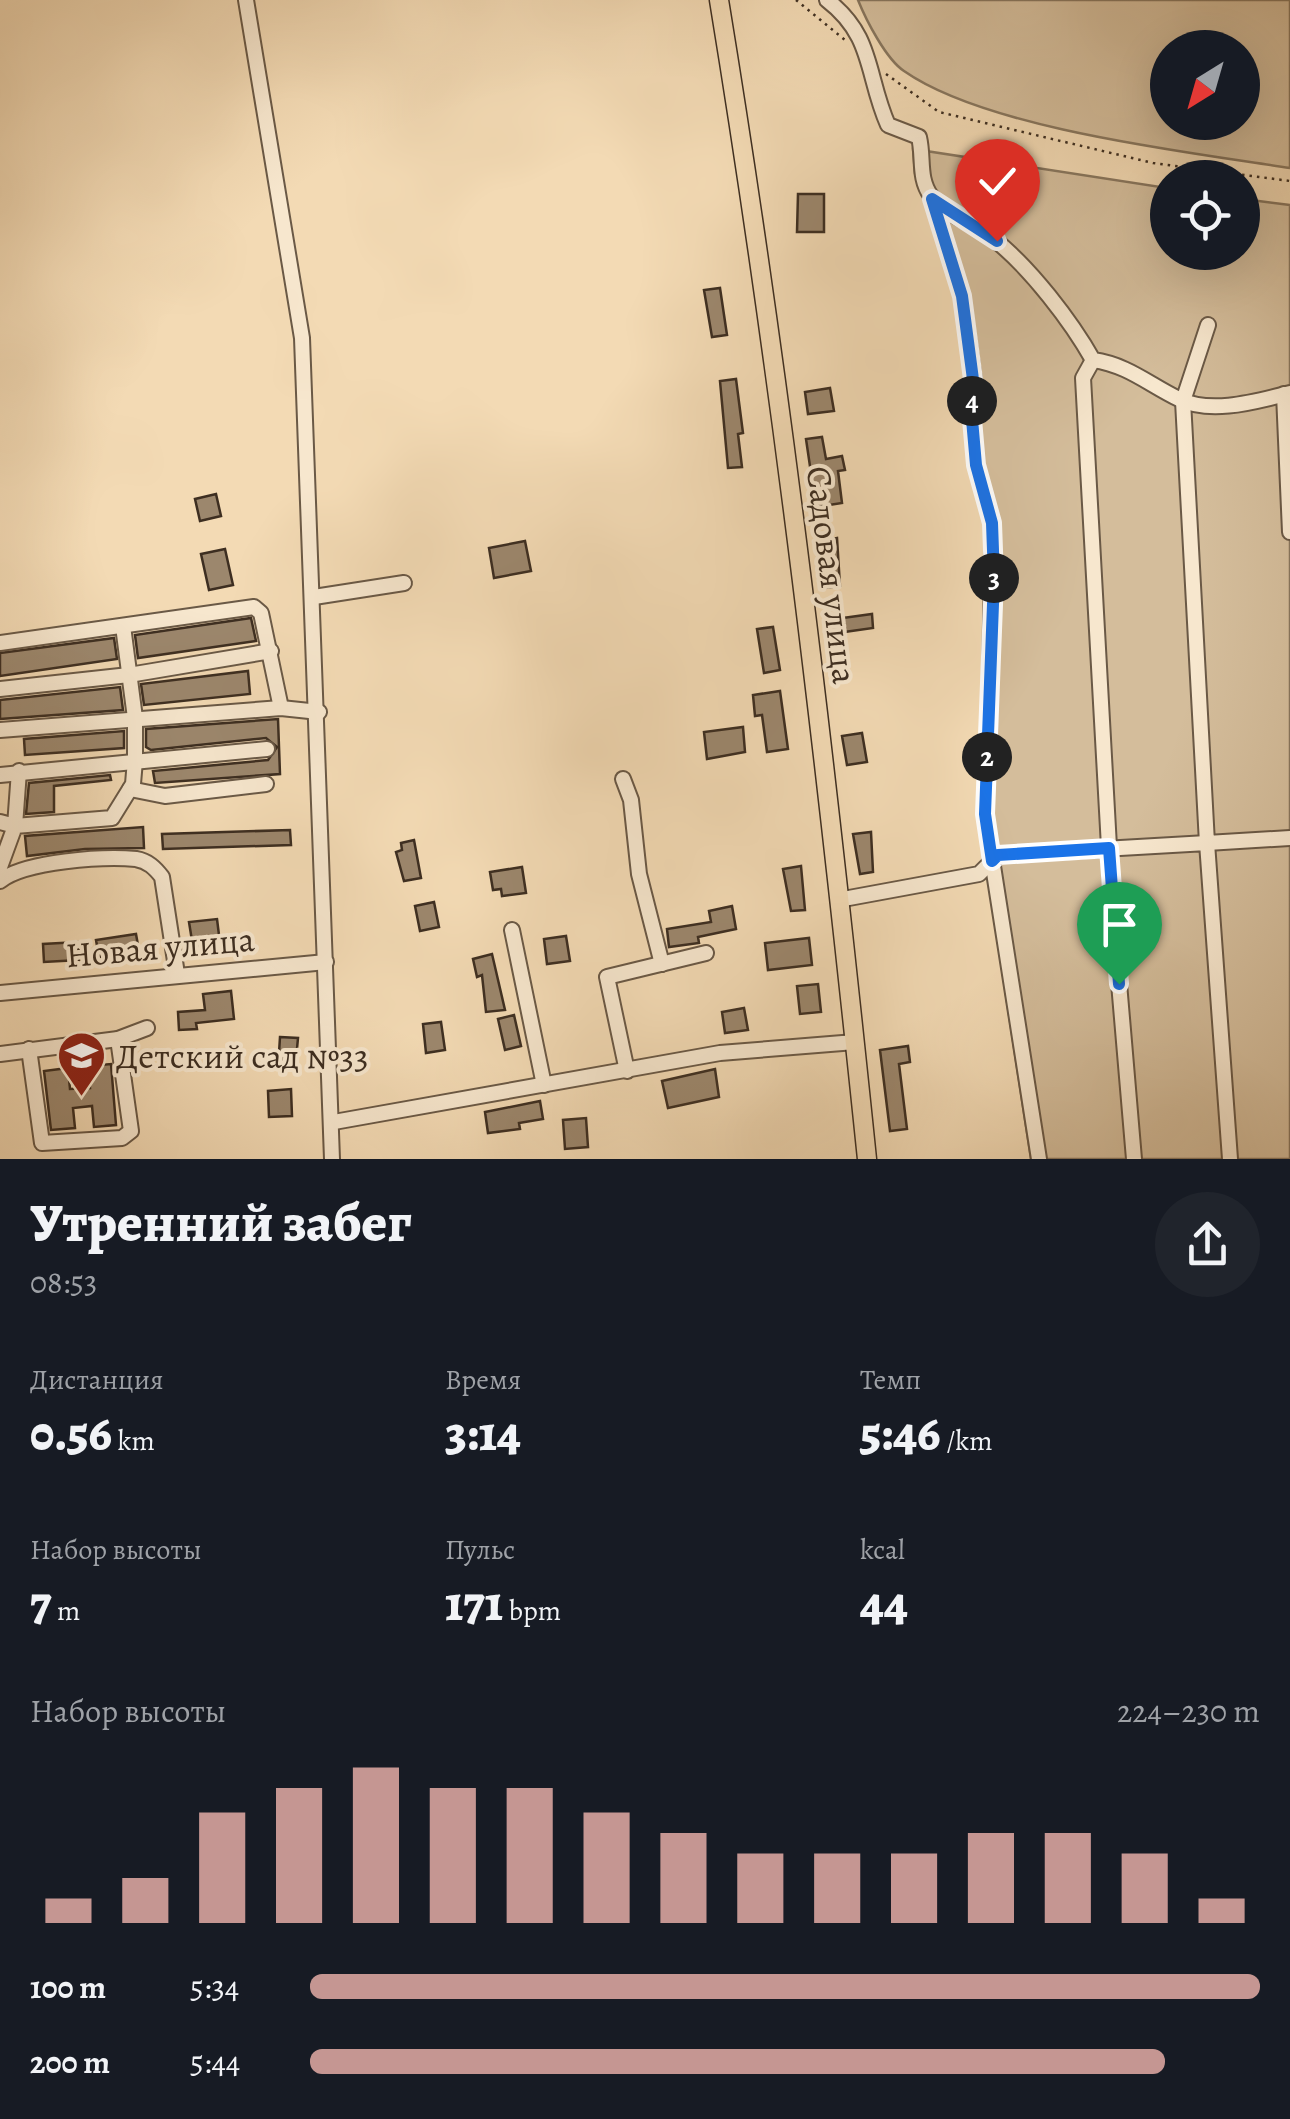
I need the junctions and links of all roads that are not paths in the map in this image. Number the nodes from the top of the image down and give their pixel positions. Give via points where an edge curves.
1 (246, 0) edge
2 (719, 0) edge
3 (827, 0) edge
4 (932, 199) junction
5 (1208, 325) dead end
6 (1093, 360) junction
7 (1287, 394) edge
8 (1183, 402) junction
9 (1290, 532) edge
10 (404, 583) dead end
11 (314, 597) junction
12 (122, 626) junction
13 (0, 643) edge
14 (271, 651) junction
15 (129, 676) junction
16 (0, 688) edge
17 (282, 708) junction
18 (319, 712) junction
19 (135, 718) junction
20 (0, 730) edge
21 (267, 749) dead end
22 (134, 760) junction
23 (19, 771) junction
24 (0, 775) edge
25 (624, 779) dead end
26 (266, 784) dead end
27 (130, 789) junction
28 (8, 824) edge
29 (1290, 838) edge
30 (1207, 844) junction
31 (1109, 848) junction
32 (992, 861) junction
33 (0, 867) edge
34 (0, 881) edge
35 (838, 900) junction
36 (512, 930) dead end
37 (706, 953) dead end
38 (326, 962) junction
39 (662, 964) junction
40 (177, 974) junction
41 (0, 993) edge
42 (146, 1028) dead end
43 (118, 1039) junction
44 (855, 1042) junction
45 (28, 1050) junction
46 (0, 1054) edge
47 (626, 1071) junction
48 (544, 1085) junction
49 (334, 1122) junction
50 (332, 1159) edge
51 (867, 1159) edge
52 (1039, 1159) edge
53 (1134, 1159) edge
54 (1230, 1159) edge

1 - 11 street via 302,338
2 - 35 main road, Садовая улица via 748,178
3 - 4 street via 858,30 888,124 919,137 921,175
4 - 6 street via 997,241 1030,274
4 - 32 street via 962,296 976,465 992,523 985,814
5 - 8 street
6 - 8 street via 1126,366
6 - 31 street via 1084,378
7 - 8 street via 1226,406
7 - 9 street
8 - 30 street
10 - 11 street
11 - 18 street
12 - 13 street
12 - 14 street via 254,607
12 - 15 street
14 - 15 street
14 - 17 street
15 - 16 street
15 - 19 street
17 - 18 street
17 - 19 street
18 - 38 street
19 - 20 street
19 - 22 street
21 - 22 street
22 - 23 street
22 - 27 street
23 - 24 street
23 - 28 street
25 - 39 street
26 - 27 street via 165,796
27 - 28 street via 112,818
28 - 33 street
29 - 30 street
30 - 31 street
30 - 54 street
31 - 32 street via 998,855
31 - 53 street
32 - 35 street via 979,874
32 - 52 street
34 - 40 street via 59,863 139,859 153,866 162,877
35 - 44 main road, Садовая улица
36 - 48 street
37 - 39 street
38 - 40 street, Новая улица
38 - 49 street
39 - 47 street via 607,977
40 - 41 street, Новая улица
42 - 43 street
43 - 45 street
43 - 45 street via 131,1131 122,1138 42,1143
44 - 47 street via 720,1054
44 - 51 main road, Садовая улица
45 - 46 street
47 - 48 street
48 - 49 street
49 - 50 street

